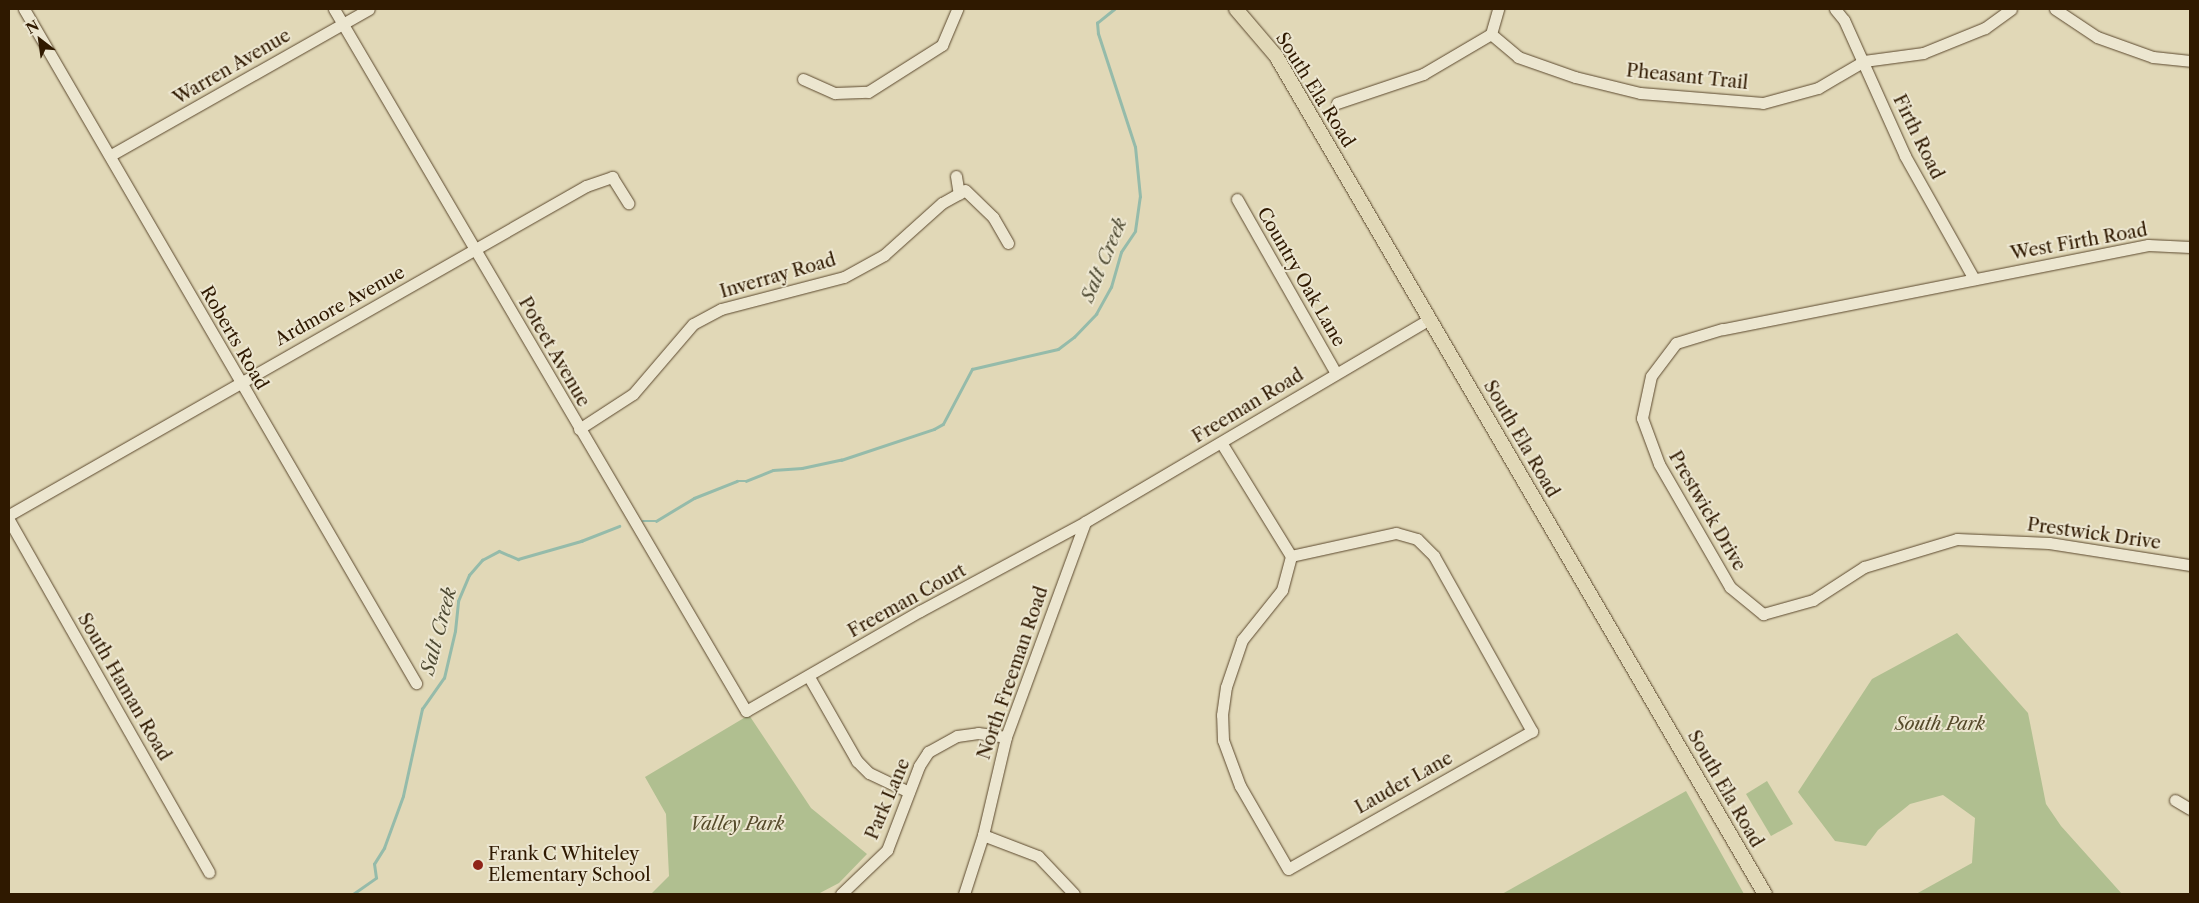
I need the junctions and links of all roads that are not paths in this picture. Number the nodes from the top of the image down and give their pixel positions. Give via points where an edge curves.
1 (24, 9) edge
2 (334, 9) edge
3 (370, 9) edge
4 (957, 9) edge
5 (1236, 9) edge
6 (1498, 9) edge
7 (1835, 9) edge
8 (2011, 9) edge
9 (2055, 9) edge
10 (343, 23) junction
11 (1491, 34) junction
12 (1864, 61) junction
13 (2190, 61) edge
14 (803, 79) dead end
15 (1337, 103) dead end
16 (111, 155) junction
17 (956, 176) dead end
18 (959, 194) junction
19 (1237, 199) dead end
20 (628, 203) dead end
21 (1008, 243) dead end
22 (2190, 247) edge
23 (475, 251) junction
24 (1974, 278) junction
25 (1429, 319) junction
26 (1336, 372) junction
27 (239, 383) junction
28 (579, 429) junction
29 (1222, 444) junction
30 (9, 515) edge
31 (9, 520) edge
32 (1085, 522) junction
33 (1291, 556) junction
34 (2190, 565) edge
35 (809, 676) junction
36 (416, 683) dead end
37 (746, 711) joint
38 (1006, 737) junction
39 (909, 792) junction
40 (2175, 800) dead end
41 (2190, 809) edge
42 (983, 835) junction
43 (209, 872) dead end
44 (841, 894) edge
45 (964, 894) edge
46 (1074, 894) edge
47 (1765, 894) edge

1 - 16 street, Roberts Road
2 - 10 street, Poteet Avenue
3 - 10 street, Warren Avenue
4 - 14 street via 942,45 868,92 835,93
5 - 25 main road, South Ela Road via 1276,56
6 - 11 street
7 - 12 street, Firth Road via 1844,20
8 - 12 street, Pheasant Trail via 1985,28 1923,54
9 - 13 street via 2097,37 2153,57
10 - 16 street, Warren Avenue
10 - 23 street, Poteet Avenue
11 - 12 street, Pheasant Trail via 1518,57 1575,77 1640,93 1763,103 1818,88
11 - 15 street via 1423,74
12 - 24 street, Firth Road via 1905,156
16 - 27 street, Roberts Road
17 - 18 street
18 - 21 street via 965,190 993,217
18 - 28 street, Inverray Road via 942,203 884,255 844,278 720,309 693,324 633,394
19 - 26 street, Country Oak Lane
20 - 23 street, Ardmore Avenue via 612,177 586,186
22 - 24 street, West Firth Road via 2148,245
23 - 27 street, Ardmore Avenue
23 - 28 street, Poteet Avenue
24 - 34 street, Prestwick Drive via 1722,329 1676,344 1651,376 1644,398 1644,429 1659,464 1730,587 1763,614 1812,600 1864,567 1957,539 2049,543
25 - 26 street, Freeman Road
25 - 47 main road, South Ela Road
26 - 29 street, Freeman Road
27 - 30 street, Ardmore Avenue
27 - 36 street, Roberts Road
28 - 37 street, Poteet Avenue
29 - 32 street, Freeman Road
29 - 33 street
31 - 43 street, South Haman Road
32 - 35 street, Freeman Court via 920,611
32 - 38 street, North Freeman Road
33 - 33 street, Lauder Lane via 1282,590 1242,640 1226,687 1222,715 1224,740 1240,786 1288,869 1532,731 1434,556 1417,539 1396,533
35 - 37 street, Freeman Court
35 - 39 street via 857,761 869,773
38 - 39 street, Park Lane via 978,733 946,739 928,752
38 - 42 street, North Freeman Road
39 - 44 street, Park Lane via 887,850
40 - 41 street
42 - 45 street, North Freeman Road
42 - 46 street via 1038,856

